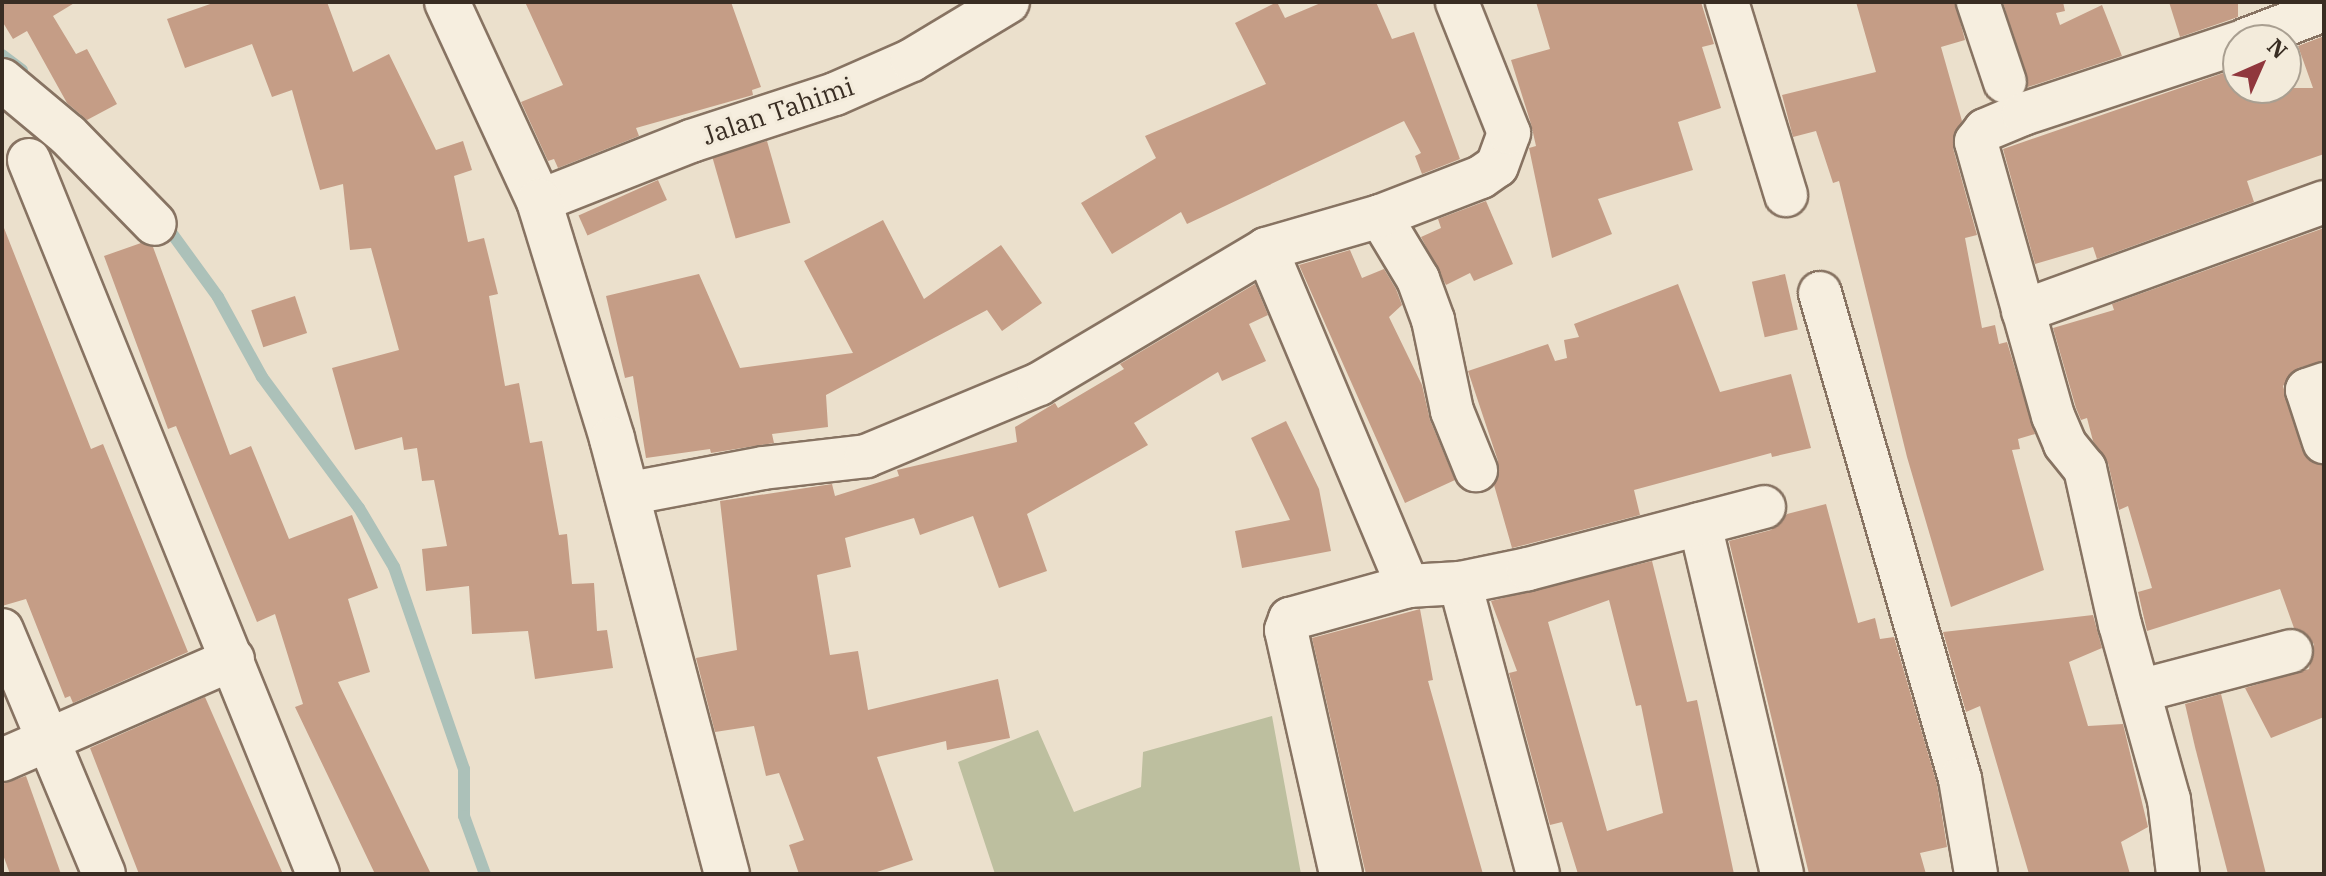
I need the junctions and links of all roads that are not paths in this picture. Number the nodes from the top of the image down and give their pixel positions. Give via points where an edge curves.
1 (447, 2) edge
2 (1008, 2) edge
3 (1457, 2) edge
4 (1727, 2) edge
5 (1978, 2) edge
6 (2324, 10) edge
7 (2287, 24) edge
8 (2222, 49) edge
9 (2, 80) edge
10 (2005, 82) dead end
11 (29, 160) dead end
12 (1786, 195) dead end
13 (539, 201) junction
14 (2324, 202) edge
15 (1380, 216) junction
16 (155, 224) dead end
17 (1266, 249) junction
18 (1820, 293) dead end
19 (2023, 311) junction
20 (2324, 384) edge
21 (2324, 442) edge
22 (1476, 470) dead end
23 (626, 494) junction
24 (1764, 507) dead end
25 (1700, 524) junction
26 (1460, 583) junction
27 (1408, 586) junction
28 (2, 630) edge
29 (2291, 651) dead end
30 (233, 659) junction
31 (2139, 691) junction
32 (49, 743) junction
33 (2, 760) edge
34 (104, 874) edge
35 (318, 874) edge
36 (727, 874) edge
37 (1341, 874) edge
38 (1538, 874) edge
39 (1782, 874) edge
40 (1976, 874) edge
41 (2178, 874) edge

1 - 13 street
2 - 13 street, Jalan Tahimi via 912,60 835,94 691,141
3 - 15 street via 1499,99 1509,133 1507,147 1497,166 1481,177
4 - 12 street
5 - 10 street
6 - 7 street
8 - 19 street via 1985,130 1976,142 1980,168
9 - 16 street via 68,135
11 - 30 street
13 - 23 street
14 - 19 street
15 - 17 street
15 - 22 street via 1418,279 1433,320 1452,411
17 - 23 street via 1039,384 866,456 763,468
17 - 27 street
18 - 40 street via 1960,779
19 - 31 street via 2053,416 2065,444 2085,469
20 - 21 street via 2307,390
23 - 36 street
24 - 25 street
25 - 26 street
25 - 39 street
26 - 27 street
26 - 38 street
27 - 37 street via 1287,623
28 - 32 street
29 - 31 street
30 - 32 street
30 - 35 street
31 - 41 street via 2169,800
32 - 33 street
32 - 34 street

